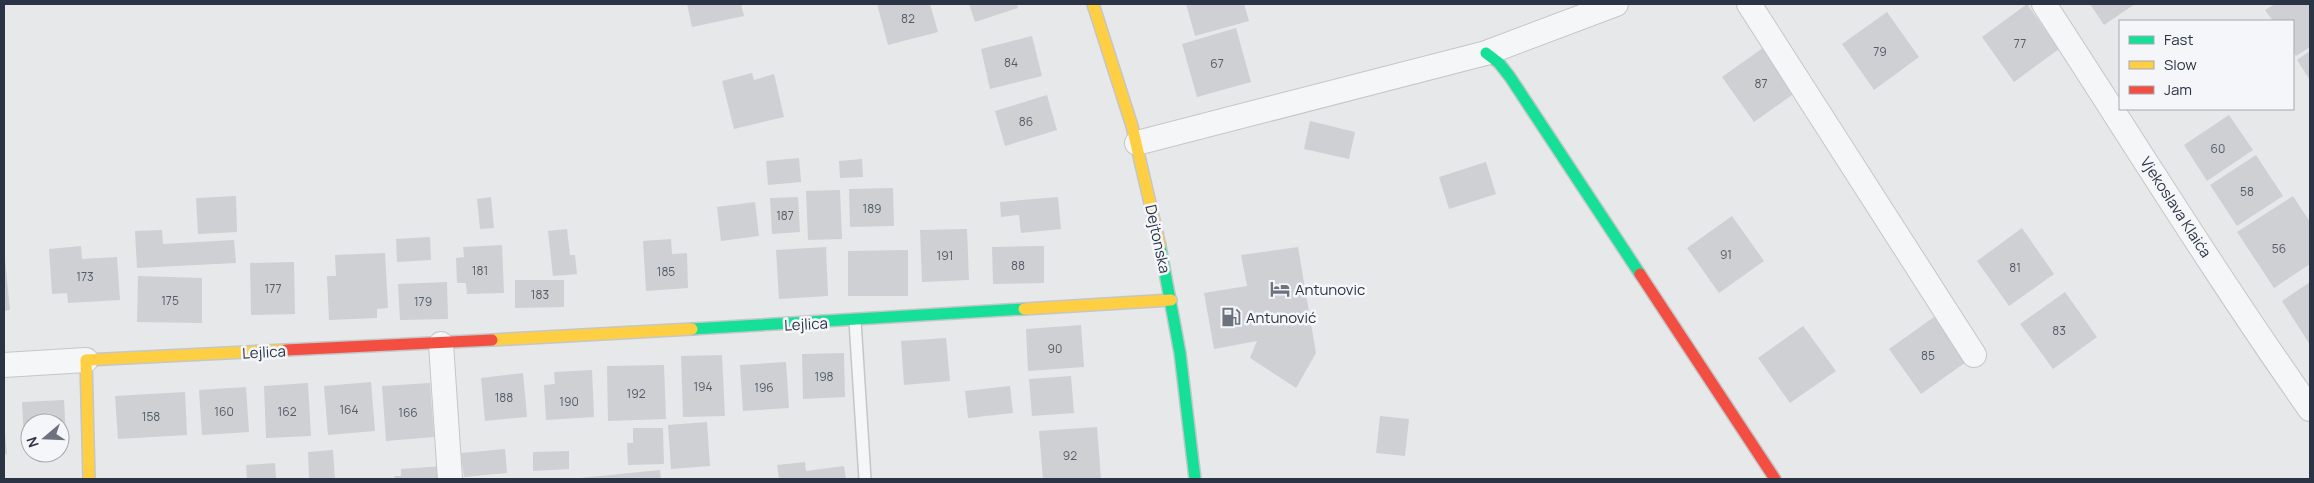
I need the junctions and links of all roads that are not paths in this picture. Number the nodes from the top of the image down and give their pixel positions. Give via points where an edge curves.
1 (1093, 4) edge
2 (1616, 4) edge
3 (1749, 4) edge
4 (2044, 4) edge
5 (1486, 53) junction
6 (1137, 143) junction
7 (1171, 300) junction
8 (855, 321) junction
9 (441, 344) junction
10 (1974, 355) dead end
11 (86, 360) junction
12 (4, 365) edge
13 (2310, 409) edge
14 (90, 479) edge
15 (450, 479) edge
16 (865, 479) edge
17 (1195, 479) edge
18 (1775, 479) edge

1 - 6 street, Dejtonska
2 - 5 street
3 - 10 street
4 - 13 street, Vjekoslava Klaića via 2252,326
5 - 6 street
5 - 18 street via 1510,77
6 - 7 street, Dejtonska
7 - 8 street, Lejlica
7 - 17 street, Dejtonska
8 - 9 street, Lejlica
8 - 16 lane
9 - 11 street, Lejlica
9 - 15 street
11 - 12 street, Lejlica
11 - 14 street

